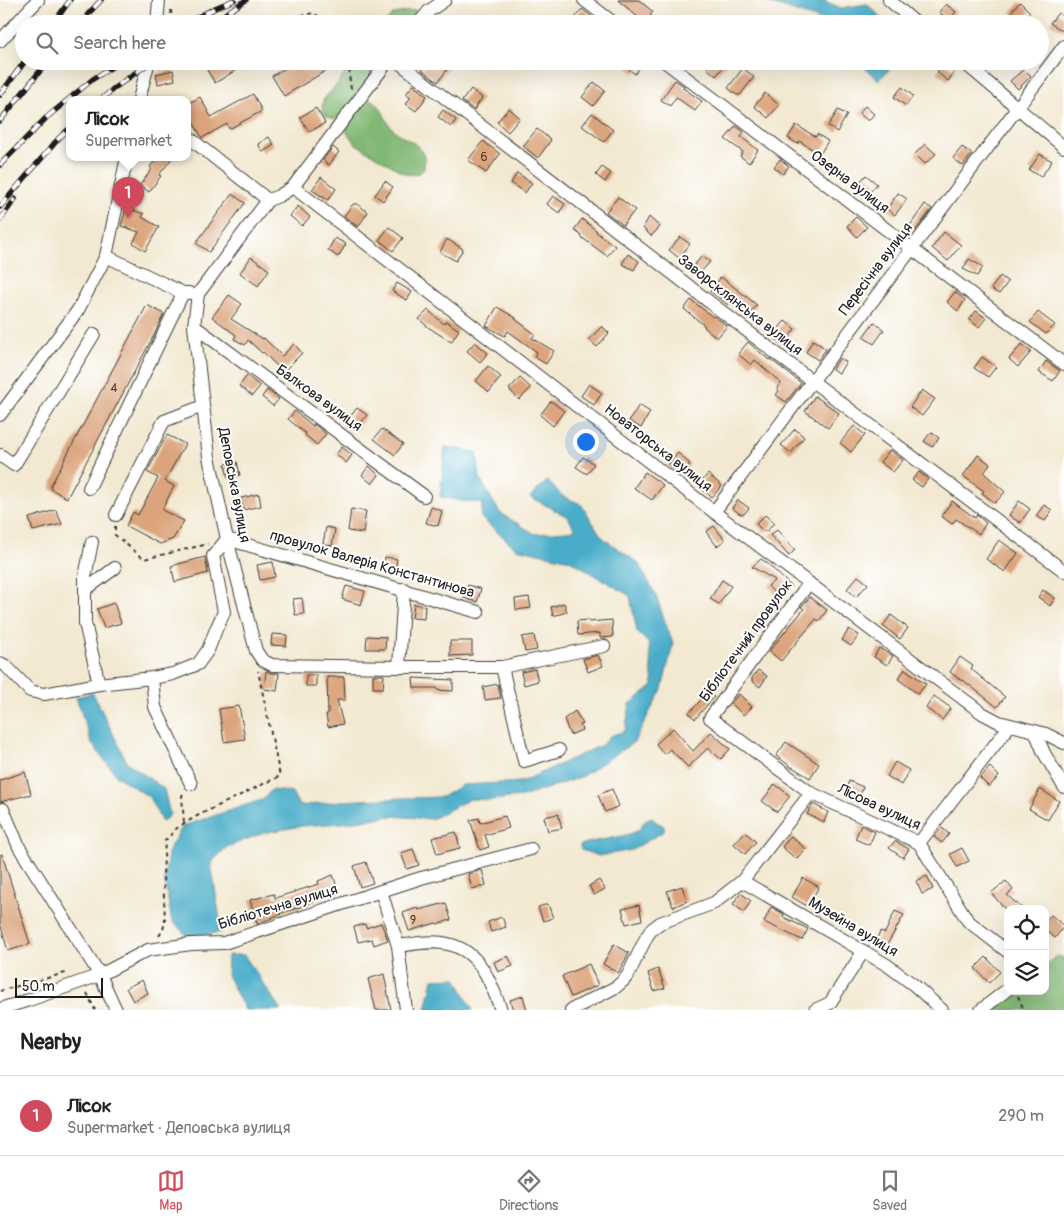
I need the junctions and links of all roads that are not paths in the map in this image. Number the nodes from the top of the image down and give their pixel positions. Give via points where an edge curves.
1 (38, 0) edge
2 (160, 0) edge
3 (445, 0) edge
4 (584, 0) edge
5 (889, 0) edge
6 (24, 15) edge
7 (158, 15) edge
8 (426, 15) edge
9 (603, 15) edge
10 (906, 15) edge
11 (15, 25) edge
12 (0, 41) edge
13 (1064, 46) edge
14 (1049, 66) edge
15 (147, 70) edge
16 (381, 70) edge
17 (409, 70) edge
18 (676, 70) edge
19 (973, 70) edge
20 (1046, 70) edge
21 (141, 96) edge
22 (1017, 108) junction
23 (191, 139) edge
24 (1064, 147) edge
25 (126, 161) edge
26 (293, 187) junction
27 (268, 200) junction
28 (912, 249) junction
29 (106, 256) junction
30 (183, 293) junction
31 (198, 294) junction
32 (194, 326) junction
33 (94, 334) dead end
34 (1064, 364) edge
35 (812, 381) junction
36 (203, 406) junction
37 (0, 415) edge
38 (0, 456) edge
39 (89, 488) dead end
40 (424, 496) dead end
41 (714, 512) junction
42 (116, 515) road end
43 (227, 539) junction
44 (92, 542) dead end
45 (115, 568) dead end
46 (1064, 571) edge
47 (809, 583) junction
48 (404, 589) junction
49 (85, 590) junction
50 (478, 612) dead end
51 (604, 646) dead end
52 (0, 663) edge
53 (399, 667) junction
54 (502, 667) junction
55 (152, 678) junction
56 (99, 684) junction
57 (710, 718) joint
58 (1010, 725) junction
59 (1035, 731) junction
60 (1064, 742) edge
61 (559, 750) dead end
62 (191, 784) road end
63 (1064, 787) edge
64 (811, 794) junction
65 (3, 809) dead end
66 (919, 843) junction
67 (531, 849) dead end
68 (742, 881) junction
69 (381, 891) junction
70 (398, 946) junction
71 (1005, 950) edge
72 (863, 952) junction
73 (100, 975) junction
74 (1004, 992) edge
75 (0, 1009) edge
76 (116, 1010) edge
77 (406, 1010) edge
78 (501, 1010) edge
79 (571, 1010) edge
80 (814, 1010) edge
81 (942, 1010) edge
82 (981, 1010) edge

1 - 6 street
2 - 7 street
3 - 8 street
4 - 9 street
5 - 10 street
11 - 12 street
13 - 14 street, Пересічна вулиця
15 - 21 street
16 - 26 street, Деповська вулиця
17 - 35 street, Заворсклянська вулиця
18 - 28 street, Озерна вулиця
19 - 22 street
20 - 22 street, Пересічна вулиця
22 - 24 street
22 - 28 street, Пересічна вулиця
23 - 27 street
25 - 29 street
26 - 27 street, Деповська вулиця
26 - 41 street, Новаторська вулиця
27 - 31 street, Деповська вулиця
28 - 34 street, Озерна вулиця
28 - 35 street, Пересічна вулиця
29 - 30 street
29 - 37 street via 78,310
30 - 31 street
30 - 39 street
31 - 32 street, Деповська вулиця
32 - 36 street, Деповська вулиця
32 - 40 street, Балкова вулиця
33 - 38 street via 14,465
35 - 41 street, Пересічна вулиця
35 - 46 street, Заворсклянська вулиця
36 - 42 street via 164,422
36 - 43 street, Деповська вулиця via 208,457
41 - 47 street, Новаторська вулиця
43 - 48 street, провулок Валерія Константинова
43 - 53 street, Деповська вулиця via 256,651 262,660 272,665
43 - 55 street via 214,556 224,612 208,650 198,664
44 - 49 street
45 - 49 street
47 - 57 street, Бібліотечний провулок
47 - 58 street, Новаторська вулиця via 982,713
48 - 50 street, провулок Валерія Константинова
48 - 53 street
49 - 56 street via 85,623
51 - 54 street
52 - 56 street via 30,691 44,694
53 - 54 street
54 - 61 street via 524,761
55 - 56 street
55 - 62 street via 155,707
57 - 64 street, Лісова вулиця
58 - 59 street, Новаторська вулиця
58 - 66 street
59 - 60 street, Новаторська вулиця
59 - 63 street
64 - 66 street, Лісова вулиця
64 - 68 street
65 - 73 street via 19,847
66 - 71 street, Лісова вулиця via 968,921
67 - 69 street, Бібліотечна вулиця
68 - 72 street, Музейна вулиця
68 - 79 street via 714,903 652,929 623,982
69 - 70 street
69 - 73 street, Бібліотечна вулиця via 224,943 148,950
70 - 77 street
70 - 78 street via 447,944 473,956 492,986
72 - 80 street via 830,1003
72 - 81 street, Музейна вулиця via 914,985
73 - 75 street, Бібліотечна вулиця
73 - 76 street
74 - 82 street

